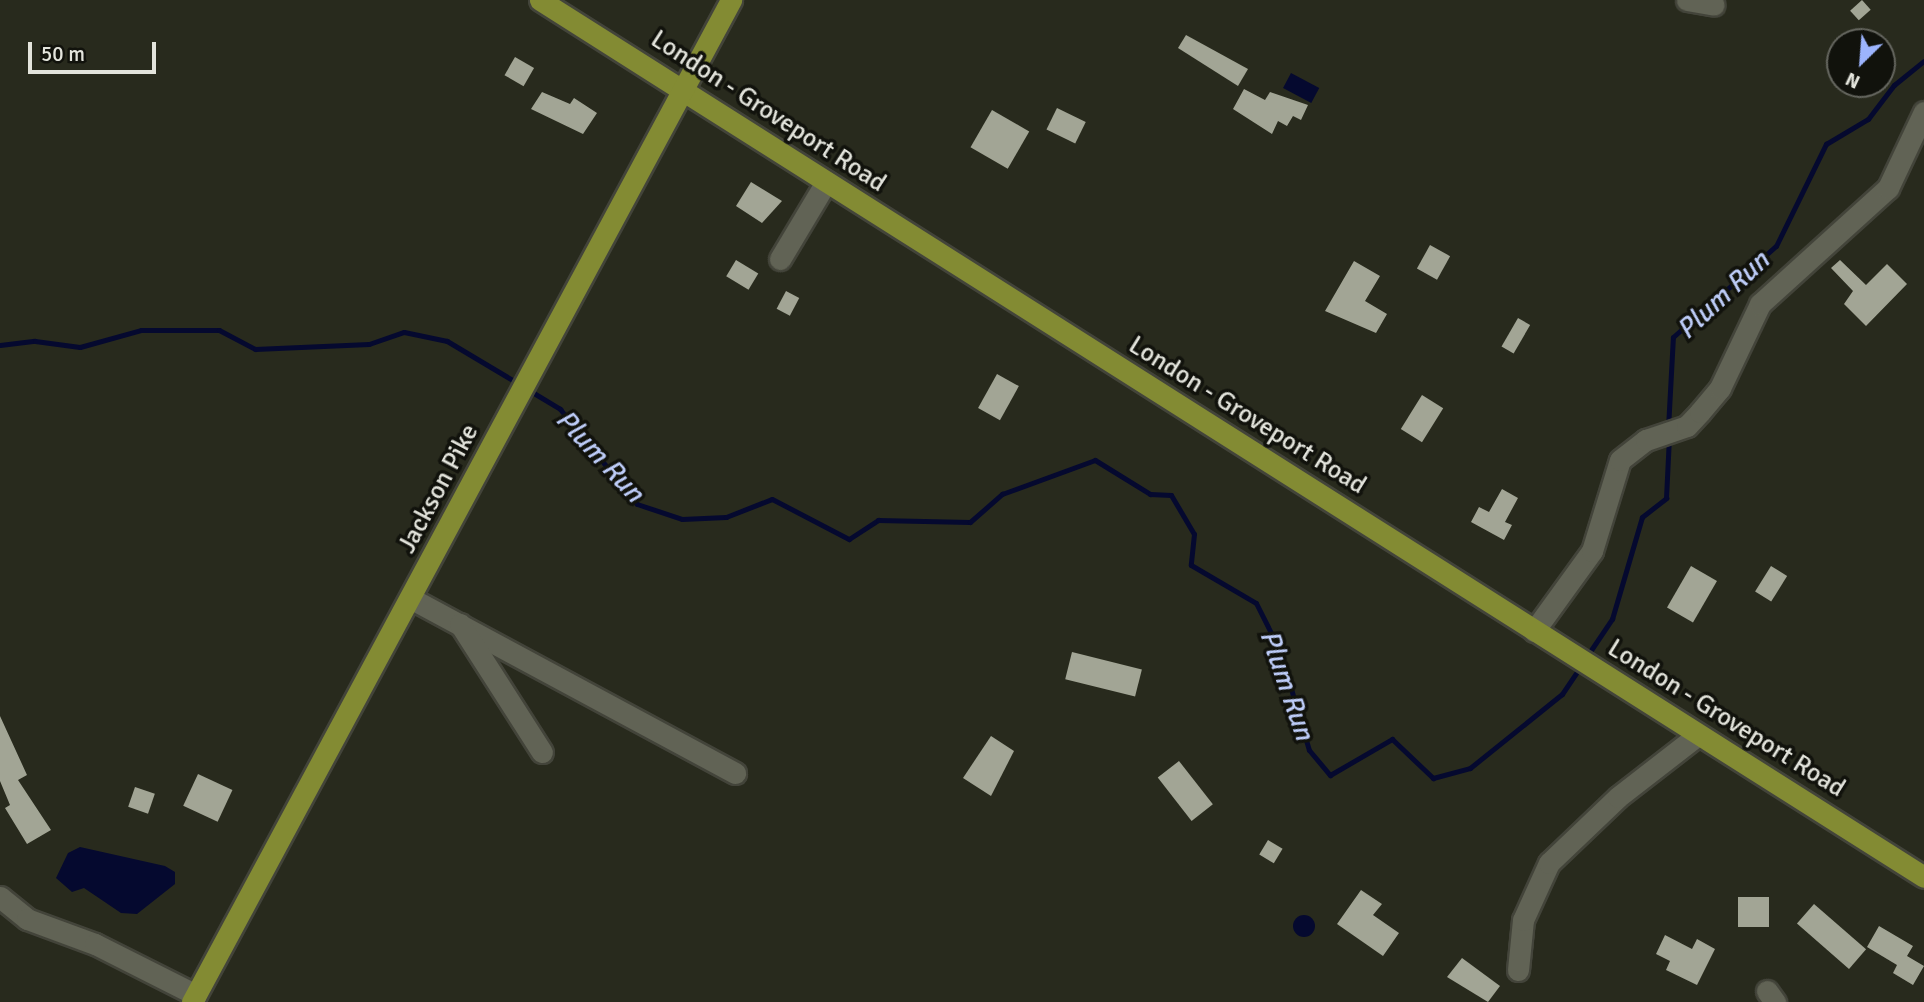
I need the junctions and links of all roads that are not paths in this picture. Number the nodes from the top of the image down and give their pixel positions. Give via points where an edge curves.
1 (540, 0) edge
2 (731, 0) edge
3 (1687, 0) edge
4 (1714, 5) dead end
5 (684, 91) junction
6 (1924, 112) edge
7 (827, 182) junction
8 (780, 259) dead end
9 (412, 599) junction
10 (458, 622) junction
11 (1539, 634) junction
12 (1698, 734) junction
13 (542, 752) dead end
14 (735, 774) dead end
15 (1924, 877) edge
16 (0, 897) edge
17 (1518, 970) dead end
18 (194, 999) edge

1 - 5 main road, London - Groveport Road
2 - 5 main road, Jackson Pike
3 - 4 street
5 - 7 main road, London - Groveport Road
5 - 9 main road, Jackson Pike
6 - 11 street via 1888,188 1760,304 1720,388 1664,435 1620,460 1592,551
7 - 8 street
7 - 11 main road, London - Groveport Road
9 - 10 street
9 - 18 main road, Jackson Pike
10 - 13 street
10 - 14 street
11 - 12 main road, London - Groveport Road
12 - 15 main road, London - Groveport Road
12 - 17 street via 1609,805 1549,863 1523,920
16 - 18 street via 27,919 134,961

